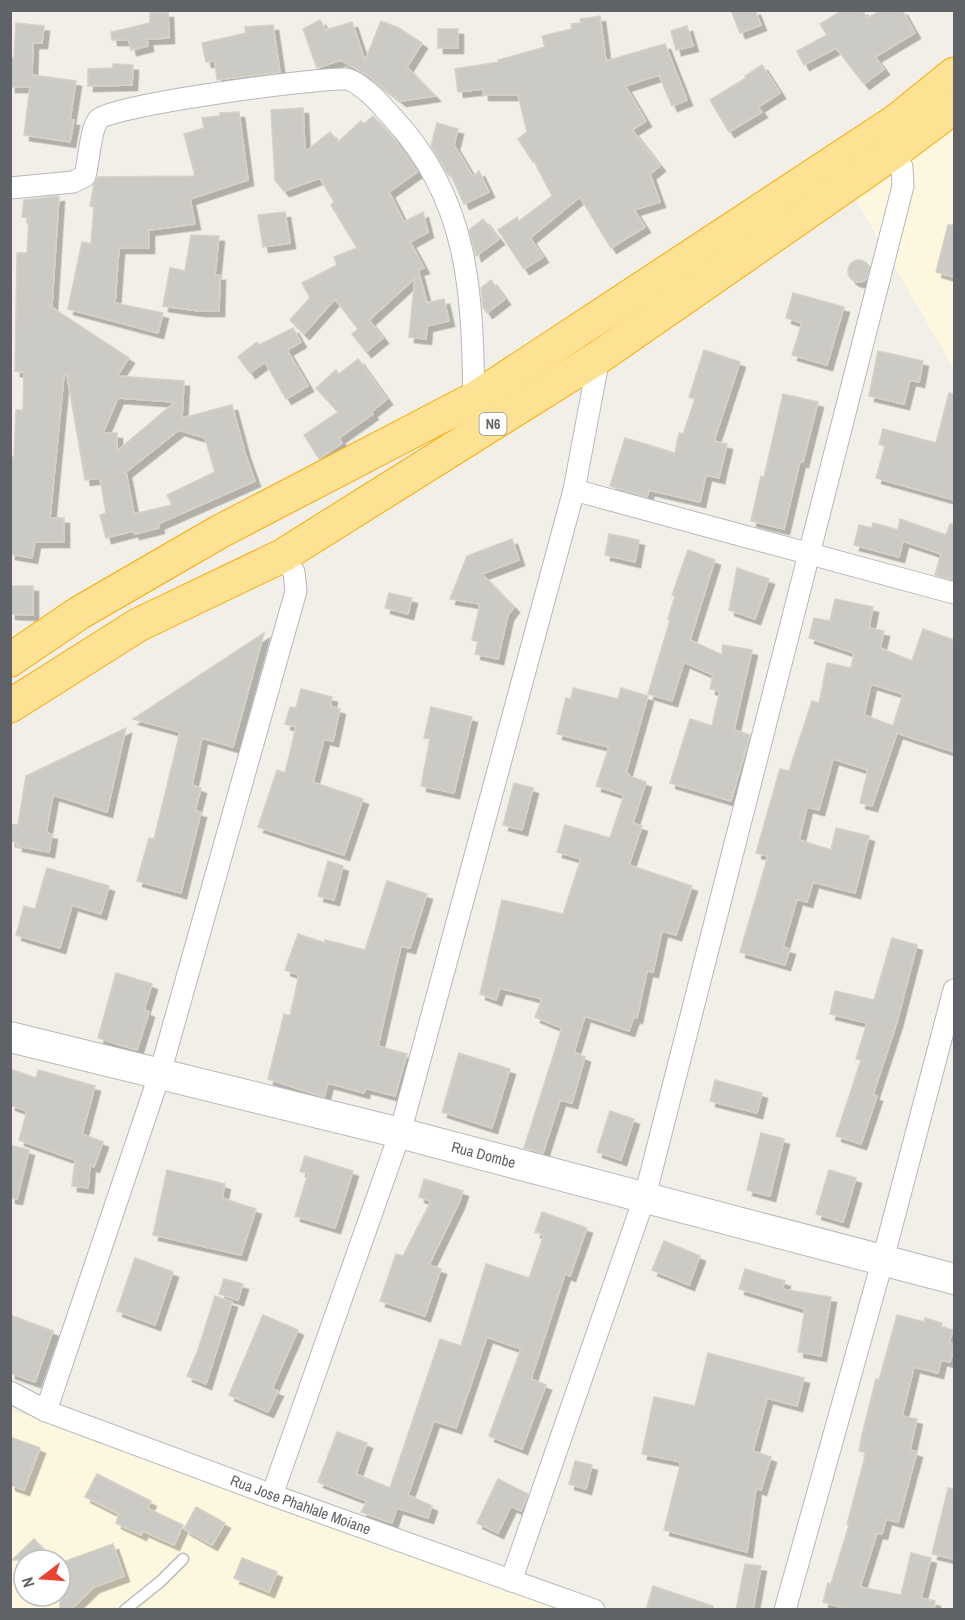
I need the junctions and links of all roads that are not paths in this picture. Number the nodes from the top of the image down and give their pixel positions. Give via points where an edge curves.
1 (954, 74) edge
2 (954, 107) edge
3 (894, 152) junction
4 (10, 188) edge
5 (600, 357) junction
6 (474, 399) junction
7 (574, 490) junction
8 (810, 555) junction
9 (282, 556) junction
10 (954, 593) edge
11 (10, 660) edge
12 (10, 706) edge
13 (954, 990) edge
14 (10, 1037) edge
15 (160, 1073) junction
16 (400, 1133) junction
17 (645, 1196) junction
18 (884, 1259) junction
19 (954, 1278) edge
20 (10, 1392) edge
21 (46, 1410) junction
22 (272, 1495) junction
23 (183, 1559) dead end
24 (511, 1581) junction
25 (125, 1610) edge
26 (594, 1610) edge
27 (785, 1610) edge

1 - 6 highway, N6 via 896,121
2 - 3 highway, N6
3 - 5 highway, N6
3 - 8 street via 902,167 903,186
4 - 6 street via 73,182 85,176 92,134 98,119 110,113 302,82 348,79 369,93 408,134 430,167 451,212 467,273
5 - 7 street
5 - 9 highway, N6
6 - 11 highway, N6 via 219,532 80,613
7 - 8 street
7 - 16 street
8 - 10 street
8 - 17 street
9 - 12 highway, N6 via 138,625
9 - 15 street via 294,572 296,591
13 - 18 street
14 - 15 street, Rua Dombe
15 - 16 street, Rua Dombe
15 - 21 street
16 - 17 street, Rua Dombe
16 - 22 street
17 - 18 street, Rua Dombe
17 - 24 street
18 - 19 street, Rua Dombe
18 - 27 street
20 - 21 street, Rua Jose Phahlale Moiane
21 - 22 street, Rua Jose Phahlale Moiane
22 - 24 street, Rua Jose Phahlale Moiane
23 - 25 lane
24 - 26 street, Rua Jose Phahlale Moiane

